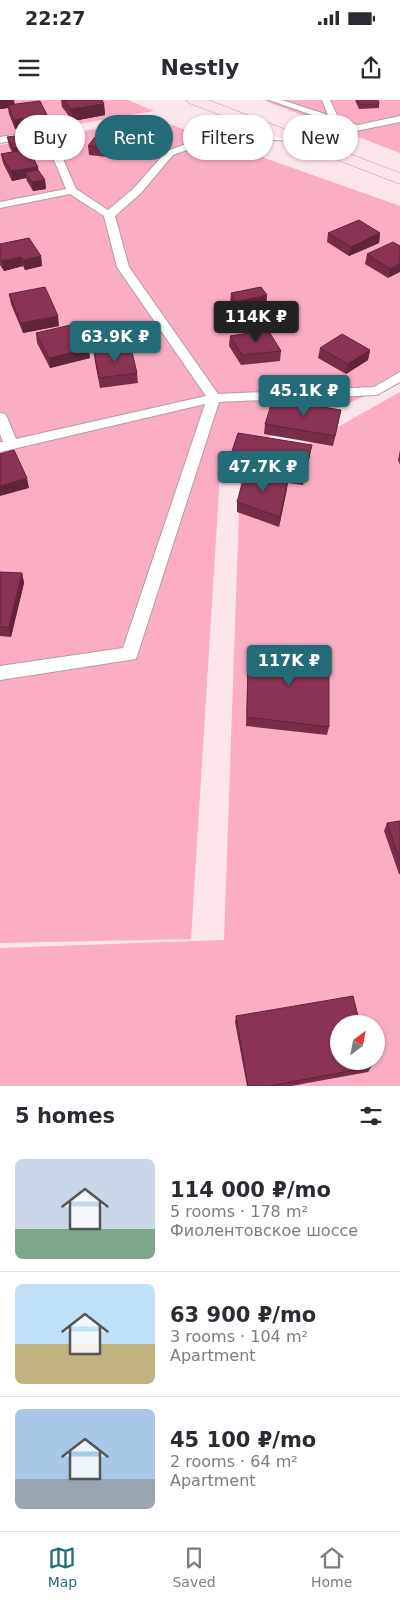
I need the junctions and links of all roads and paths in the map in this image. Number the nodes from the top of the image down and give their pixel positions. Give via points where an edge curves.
1 (194, 100) edge
2 (272, 100) edge
3 (326, 100) edge
4 (317, 115) edge
5 (332, 115) edge
6 (400, 119) edge
7 (358, 128) edge
8 (283, 133) edge
9 (283, 138) edge
10 (0, 140) edge
11 (350, 160) edge
12 (400, 179) edge
13 (72, 191) junction
14 (0, 205) edge
15 (110, 215) junction
16 (400, 376) edge
17 (214, 398) junction
18 (0, 417) edge
19 (6, 446) edge
20 (0, 673) edge

1 - 8 main road
2 - 4 lane
3 - 5 lane
6 - 7 lane
9 - 15 lane via 219,135 170,154
10 - 13 lane via 47,133
11 - 12 main road
13 - 14 lane
13 - 15 lane
15 - 17 lane via 124,267
16 - 17 lane via 377,391
17 - 19 lane
17 - 20 lane via 130,654
18 - 19 lane

